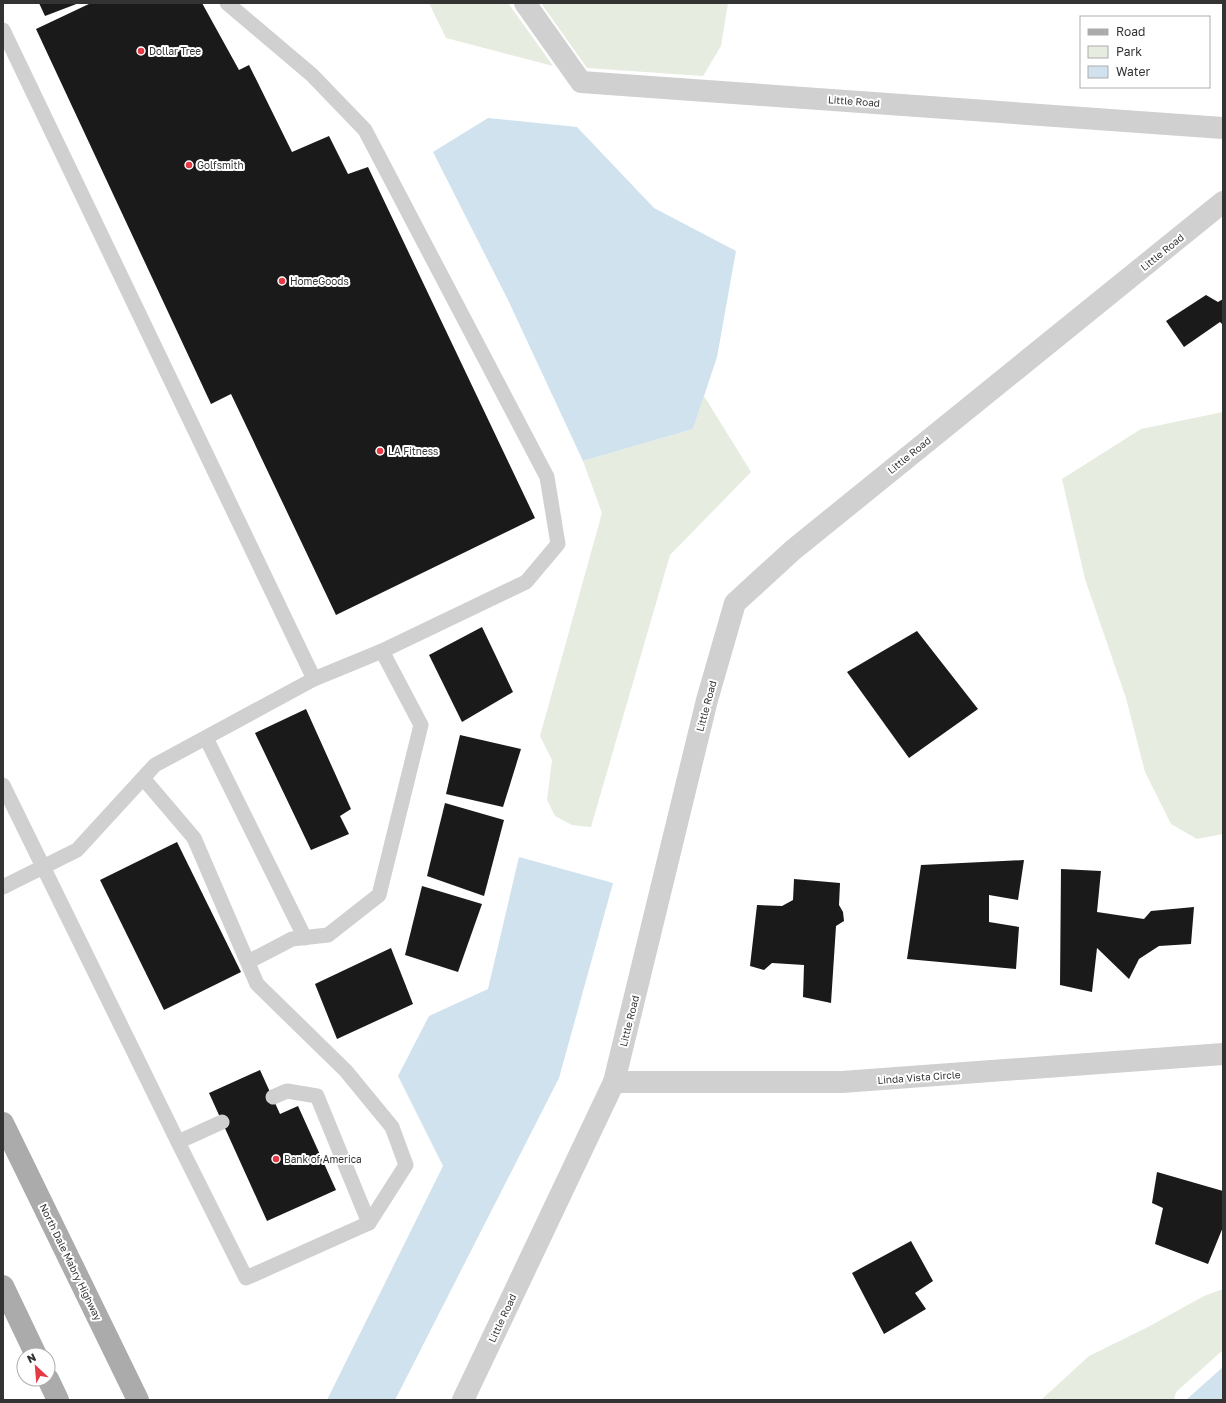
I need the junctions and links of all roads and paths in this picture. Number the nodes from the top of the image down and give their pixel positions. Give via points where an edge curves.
1 (227, 3) edge
2 (525, 3) edge
3 (3, 30) edge
4 (1223, 128) edge
5 (1223, 202) edge
6 (382, 651) junction
7 (314, 679) junction
8 (206, 738) junction
9 (143, 778) junction
10 (3, 785) edge
11 (42, 867) junction
12 (3, 888) edge
13 (305, 938) junction
14 (248, 962) junction
15 (1223, 1054) edge
16 (614, 1082) junction
17 (273, 1097) dead end
18 (222, 1122) dead end
19 (3, 1123) edge
20 (178, 1142) junction
21 (369, 1223) junction
22 (3, 1286) edge
23 (32, 1347) edge
24 (52, 1387) edge
25 (58, 1400) edge
26 (138, 1400) edge
27 (462, 1400) edge

1 - 6 lane via 312,75 365,130 547,478 558,544 526,582
2 - 4 street, Little Road via 580,82
3 - 7 lane
5 - 16 street, Little Road via 793,550 735,602 707,700
6 - 7 lane
6 - 13 lane via 421,725 379,895 328,935
7 - 8 lane
8 - 9 lane via 155,765
8 - 13 lane
9 - 11 lane via 77,850
9 - 14 lane via 194,838
10 - 11 lane
11 - 12 lane
11 - 20 lane
13 - 14 lane via 292,939
14 - 21 lane via 257,984 346,1071 392,1127 406,1165
15 - 16 street, Linda Vista Circle via 842,1082
16 - 27 street, Little Road
17 - 21 lane via 287,1091 317,1096
18 - 20 lane
19 - 26 main road, North Dale Mabry Highway
20 - 21 lane via 246,1278
22 - 23 main road
24 - 25 main road

